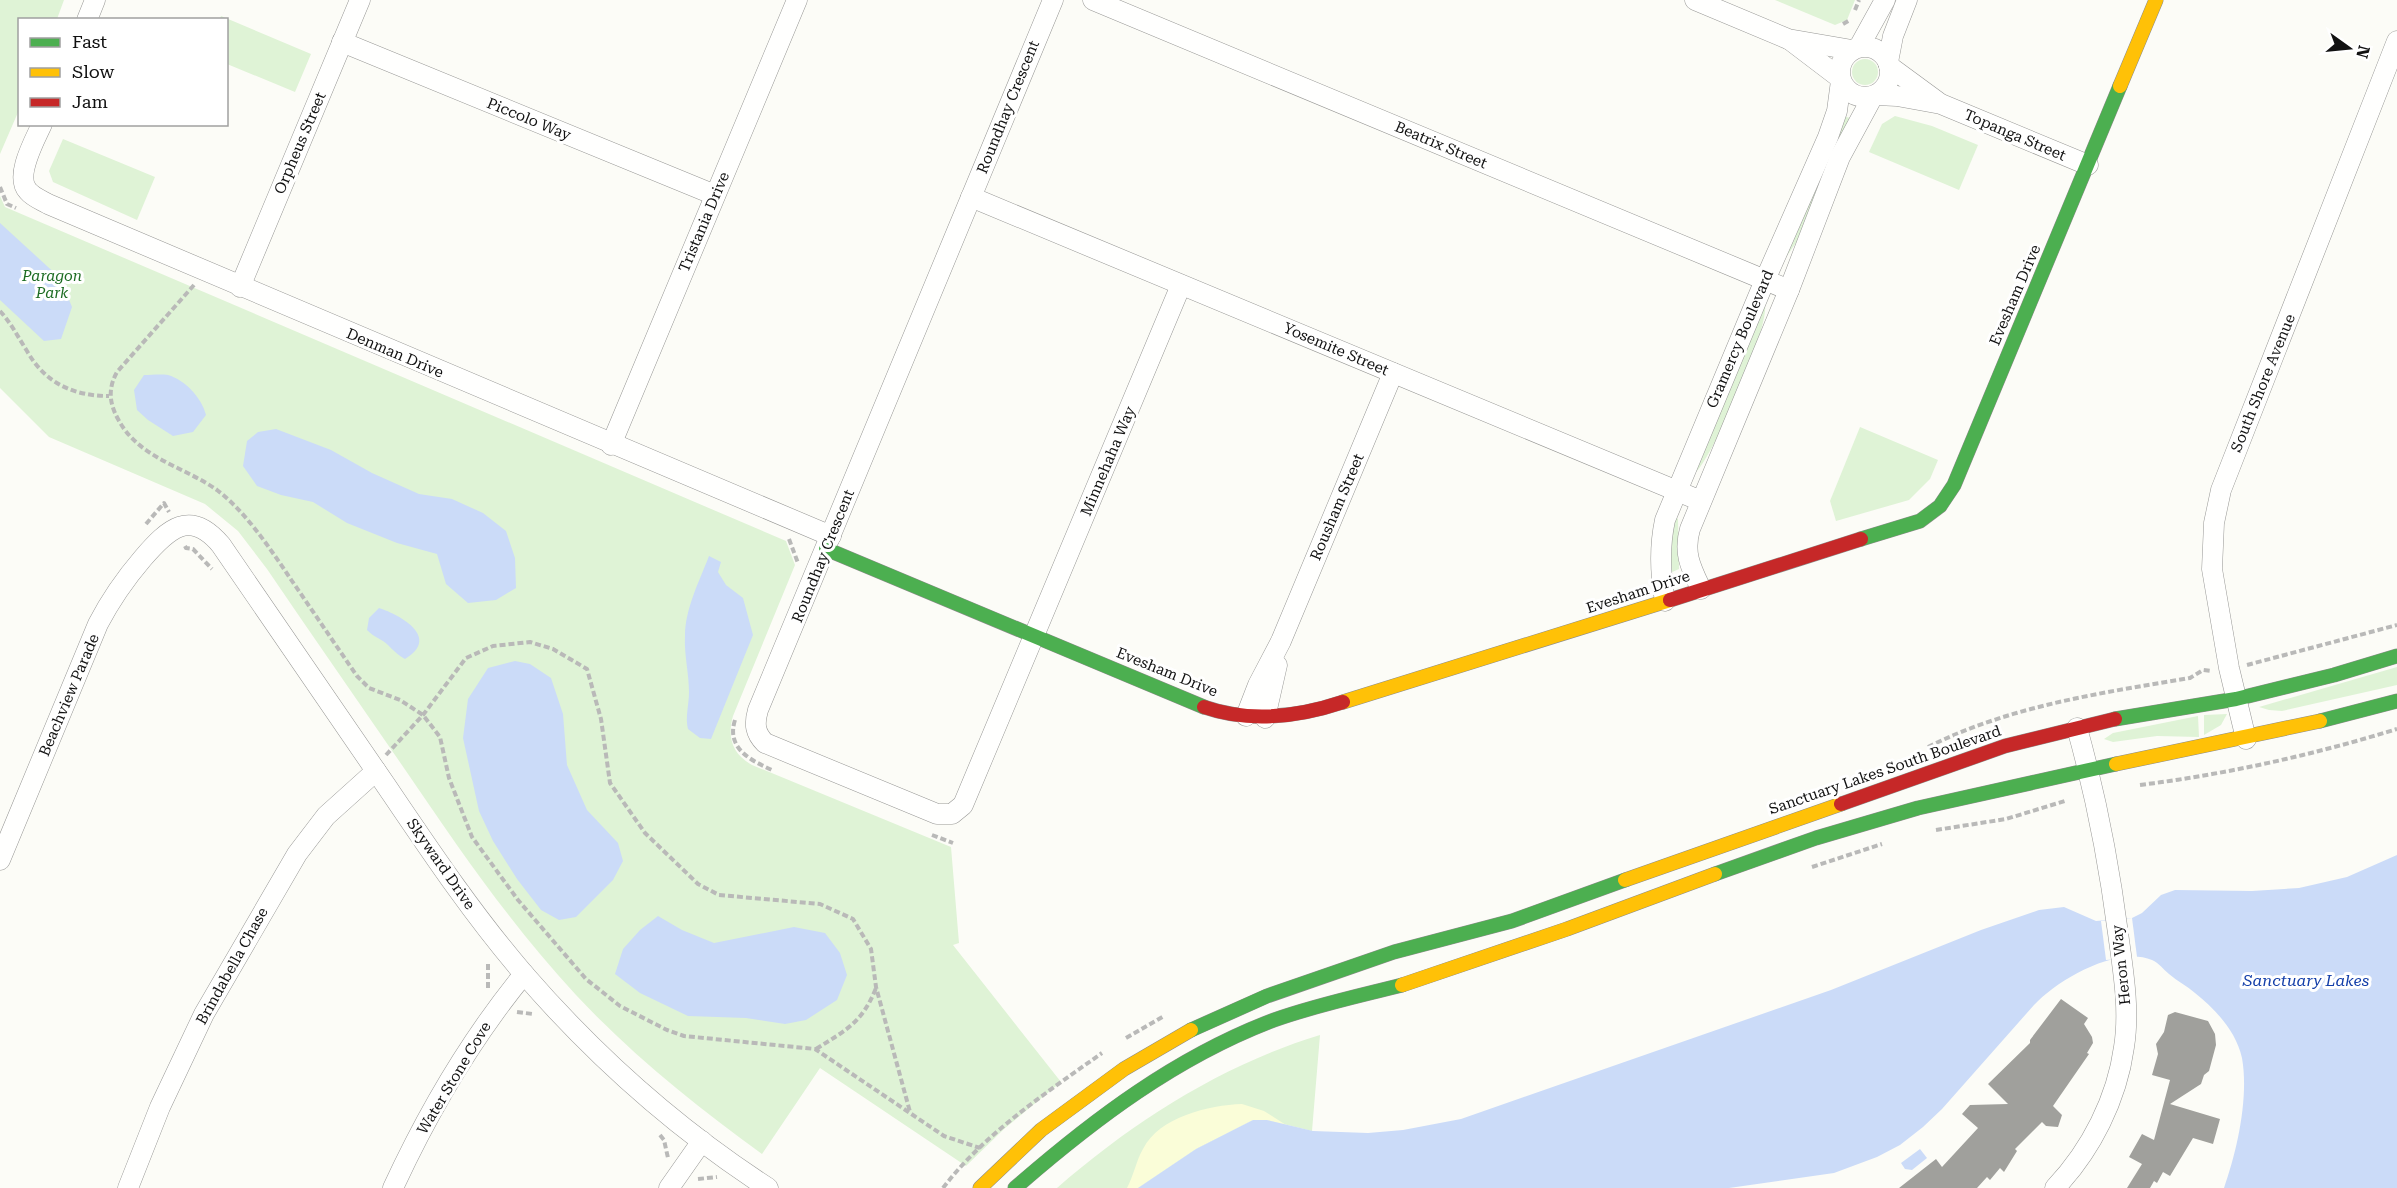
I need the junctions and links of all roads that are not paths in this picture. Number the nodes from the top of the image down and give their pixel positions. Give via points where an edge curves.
1 (95, 0) edge
2 (360, 0) edge
3 (797, 0) edge
4 (1053, 0) edge
5 (1093, 0) edge
6 (1695, 0) edge
7 (1885, 0) edge
8 (1907, 0) edge
9 (2157, 0) edge
10 (88, 18) edge
11 (1788, 39) junction
12 (2397, 41) edge
13 (342, 42) junction
14 (1856, 49) junction
15 (1888, 64) junction
16 (1840, 79) junction
17 (1874, 96) junction
18 (1941, 104) junction
19 (41, 126) edge
20 (2088, 165) junction
21 (716, 195) junction
22 (971, 198) junction
23 (1765, 280) junction
24 (1181, 285) junction
25 (240, 286) junction
26 (1789, 290) junction
27 (1393, 373) junction
28 (611, 445) junction
29 (1677, 491) junction
30 (1701, 501) junction
31 (157, 542) joint
32 (828, 543) junction
33 (1701, 589) junction
34 (1665, 601) junction
35 (1035, 636) junction
36 (2397, 656) edge
37 (2236, 699) junction
38 (2397, 701) edge
39 (1256, 717) junction
40 (2077, 728) junction
41 (2246, 739) junction
42 (2089, 769) junction
43 (376, 771) junction
44 (0, 860) edge
45 (1398, 968) junction
46 (524, 974) junction
47 (702, 1141) junction
48 (128, 1188) edge
49 (393, 1188) edge
50 (669, 1188) edge
51 (768, 1188) edge
52 (980, 1188) edge
53 (1015, 1188) edge
54 (2055, 1188) edge

1 - 10 street
2 - 13 street, Orpheus Street
3 - 21 street, Tristania Drive
4 - 22 street, Roundhay Crescent
5 - 23 street, Beatrix Street
6 - 11 street
7 - 14 street
8 - 15 street via 1893,36
9 - 20 street, Evesham Drive
11 - 14 street
11 - 16 street
12 - 37 street, South Shore Avenue via 2221,489 2214,524 2212,569
13 - 21 street, Piccolo Way
13 - 25 street, Orpheus Street
14 - 15 street via 1876,50
14 - 16 street via 1841,62
15 - 17 street via 1887,83
15 - 18 street, Topanga Street
16 - 17 street via 1854,95
16 - 23 street, Gramercy Boulevard via 1835,120
17 - 18 street, Topanga Street
17 - 26 street, Gramercy Boulevard via 1840,157
18 - 20 street, Topanga Street
19 - 25 street, Denman Drive via 24,170 28,191 48,204
20 - 33 street, Evesham Drive via 1954,485 1940,506 1912,523
21 - 28 street, Tristania Drive
22 - 24 street, Yosemite Street
22 - 32 street, Roundhay Crescent
23 - 26 street, Beatrix Street
23 - 29 street, Gramercy Boulevard
24 - 27 street, Yosemite Street
24 - 35 street, Minnehaha Way
25 - 28 street, Denman Drive
26 - 30 street, Gramercy Boulevard
27 - 29 street, Yosemite Street
27 - 39 street, Rousham Street via 1281,641 1263,675
28 - 32 street, Denman Drive
29 - 30 street, Yosemite Street
29 - 34 street, Gramercy Boulevard via 1661,539
30 - 33 street, Gramercy Boulevard via 1689,529 1686,550
31 - 43 street, Skyward Drive via 185,525 209,532
31 - 44 street, Beachview Parade via 122,583 102,616
32 - 35 street, Evesham Drive
32 - 35 street, Roundhay Crescent via 758,710 757,732 772,747 903,801 943,815 952,813 963,805
33 - 34 street, Evesham Drive
34 - 39 street, Evesham Drive via 1319,710
35 - 39 street, Evesham Drive via 1206,708
36 - 37 street, Sanctuary Lakes South Boulevard
37 - 40 street, Sanctuary Lakes South Boulevard
37 - 41 street, South Shore Avenue
38 - 41 street, Sanctuary Lakes South Boulevard
40 - 42 street, Heron Way
40 - 45 street, Sanctuary Lakes South Boulevard via 2005,746 1789,820 1512,921
41 - 42 street, Sanctuary Lakes South Boulevard
42 - 45 street, Sanctuary Lakes South Boulevard via 1849,828 1608,915
42 - 54 street, Heron Way via 2106,845 2122,958 2126,1027 2120,1070 2106,1110 2076,1162
43 - 46 street, Skyward Drive via 473,911
43 - 48 street, Brindabella Chase via 326,816 297,854 240,949 160,1107
45 - 52 street, Sanctuary Lakes South Boulevard via 1353,965 1233,1010 1155,1050 1062,1114
45 - 53 street, Sanctuary Lakes South Boulevard via 1195,1056 1093,1121
46 - 47 street, Skyward Drive via 588,1043
46 - 49 street, Water Stone Cove via 466,1054
47 - 50 street
47 - 51 street, Skyward Drive

